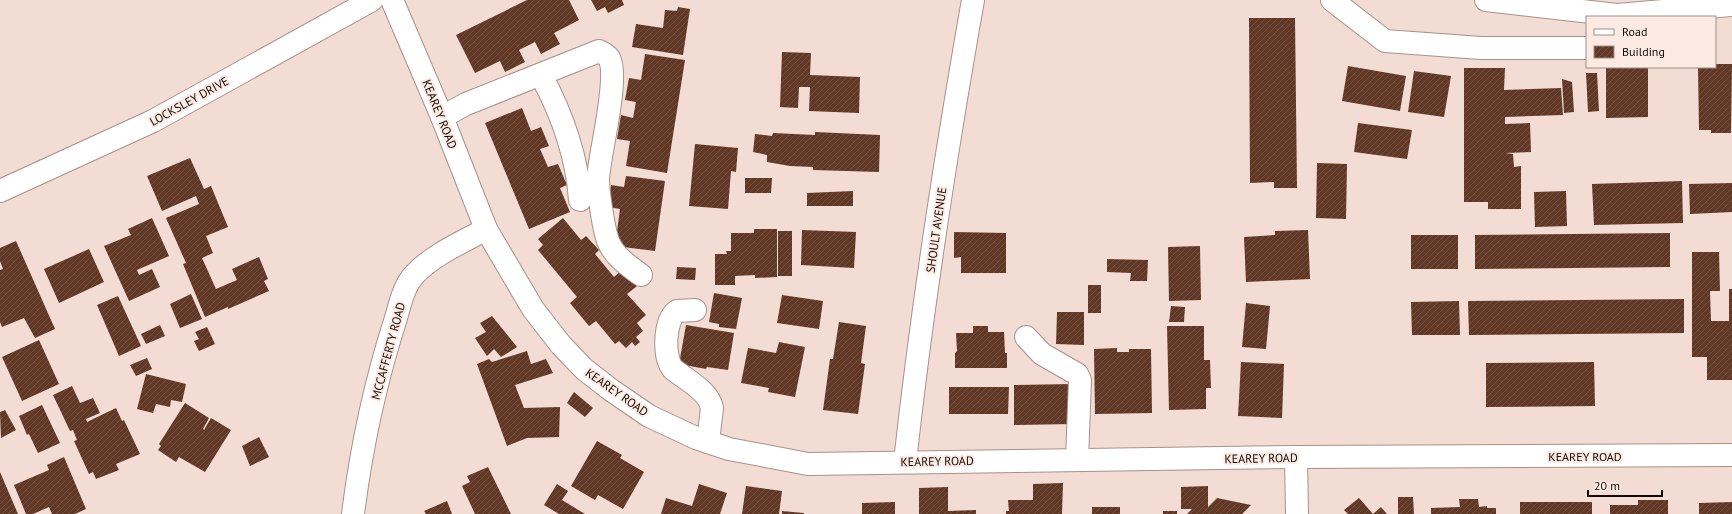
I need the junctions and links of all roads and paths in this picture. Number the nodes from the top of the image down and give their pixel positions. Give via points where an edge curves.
1 (372, 0) edge
2 (392, 0) edge
3 (973, 0) edge
4 (1332, 0) edge
5 (1486, 0) edge
6 (1732, 5) edge
7 (1654, 6) edge
8 (1586, 48) edge
9 (541, 75) junction
10 (442, 117) junction
11 (0, 191) edge
12 (580, 200) dead end
13 (486, 229) junction
14 (641, 275) dead end
15 (695, 310) dead end
16 (1026, 337) dead end
17 (708, 442) junction
18 (1732, 455) edge
19 (1296, 457) junction
20 (1077, 460) junction
21 (905, 462) junction
22 (353, 514) edge
23 (1297, 514) edge

1 - 11 street, LOCKSLEY DRIVE via 153,121
2 - 10 street, KEAREY ROAD
3 - 21 street, SHOULT AVENUE via 915,368
4 - 8 street via 1384,41 1481,48
5 - 7 street via 1610,14
6 - 7 street
9 - 10 street via 466,104
9 - 12 street via 572,147
9 - 14 street via 599,52 609,59 612,82 599,169 599,195 609,242 619,258
10 - 13 street, KEAREY ROAD
13 - 17 street, KEAREY ROAD via 533,309 560,345 584,370 649,416
13 - 22 street, MCCAFFERTY ROAD via 436,257 414,274 407,285 382,367 357,480
15 - 17 street via 677,311 670,318 666,356 672,369 705,394 711,402
16 - 20 street via 1042,354 1077,374 1080,380
17 - 21 street, KEAREY ROAD via 729,449 808,464
18 - 19 street, KEAREY ROAD
19 - 20 street, KEAREY ROAD
19 - 23 street
20 - 21 street, KEAREY ROAD

